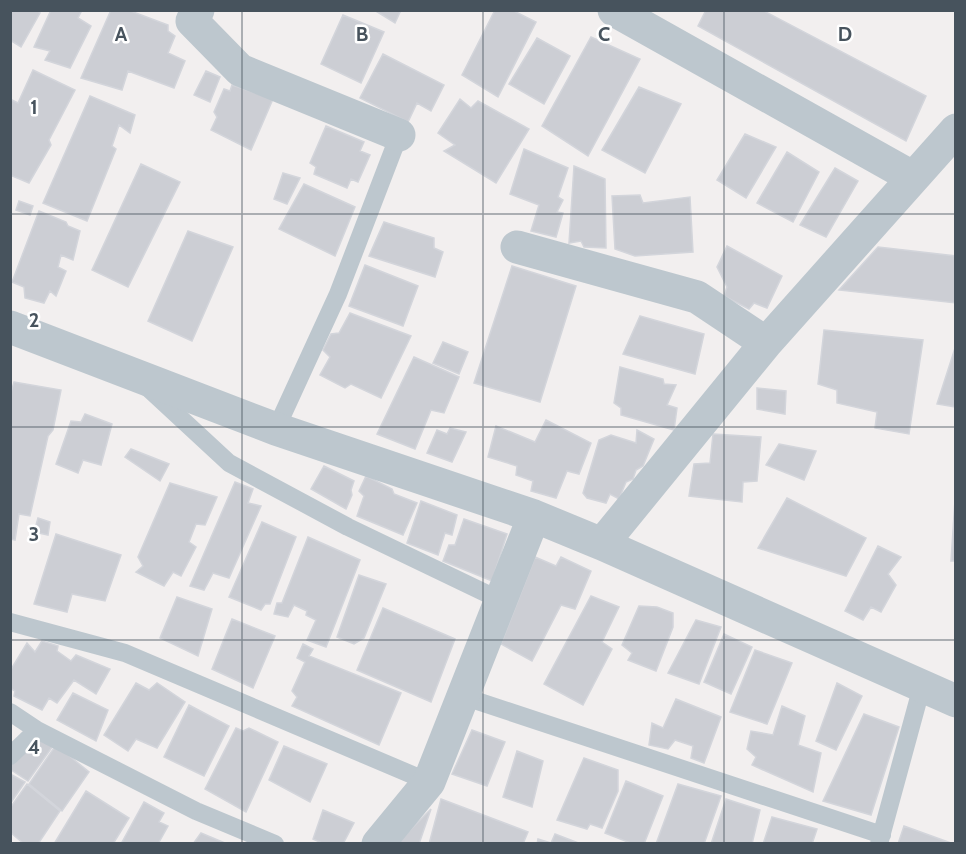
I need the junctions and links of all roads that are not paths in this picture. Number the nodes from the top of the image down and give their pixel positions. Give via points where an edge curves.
1 (614, 10) edge
2 (186, 14) edge
3 (956, 130) edge
4 (399, 135) joint
5 (912, 177) junction
6 (517, 247) dead end
7 (10, 327) edge
8 (766, 342) junction
9 (134, 375) junction
10 (276, 429) junction
11 (534, 516) junction
12 (602, 544) junction
13 (500, 600) junction
14 (10, 622) edge
15 (922, 686) junction
16 (462, 696) junction
17 (956, 701) edge
18 (10, 712) edge
19 (37, 730) junction
20 (10, 756) edge
21 (429, 782) junction
22 (880, 839) edge
23 (275, 843) edge
24 (378, 843) edge

1 - 5 street
2 - 4 street via 240,70
3 - 5 street
4 - 10 lane via 338,294
5 - 8 street
6 - 8 street via 697,297
7 - 9 street
8 - 12 street
9 - 10 street
9 - 13 lane via 230,463 348,527
10 - 11 street
11 - 12 street
11 - 13 street
12 - 15 street
13 - 16 street
14 - 21 lane via 125,652
15 - 17 street
15 - 22 lane
16 - 21 street
16 - 22 lane
18 - 19 lane
19 - 20 lane
19 - 23 lane via 196,811
21 - 24 street

